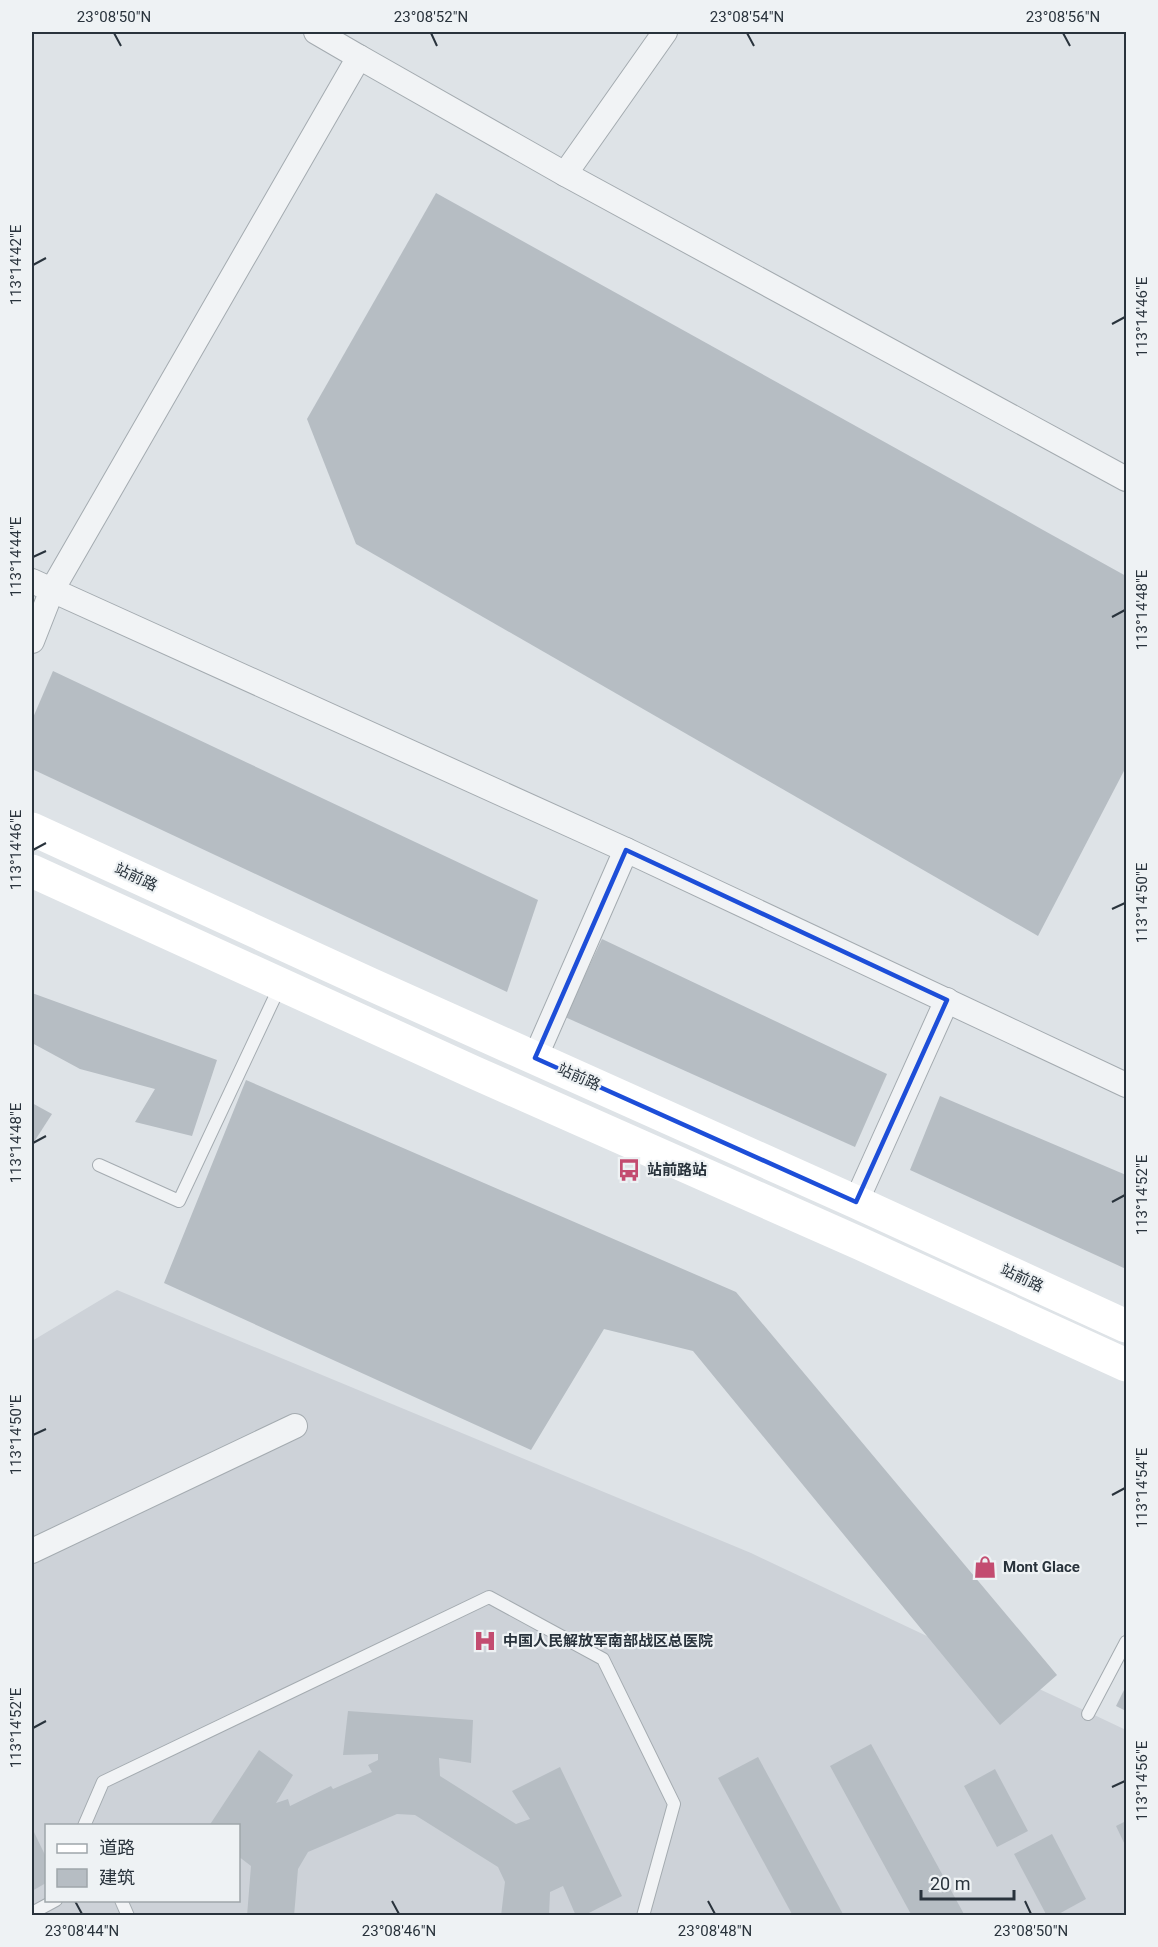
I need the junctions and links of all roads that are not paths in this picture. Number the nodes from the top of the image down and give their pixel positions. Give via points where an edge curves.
1 (316, 32) edge
2 (665, 32) edge
3 (359, 57) junction
4 (565, 174) junction
5 (1126, 479) edge
6 (42, 586) edge
7 (32, 641) edge
8 (32, 829) edge
9 (626, 850) junction
10 (32, 872) edge
11 (281, 985) junction
12 (947, 1000) junction
13 (535, 1058) junction
14 (1126, 1084) edge
15 (99, 1165) dead end
16 (856, 1202) junction
17 (1126, 1326) edge
18 (1126, 1365) edge
19 (295, 1426) dead end
20 (32, 1551) edge
21 (1126, 1642) edge
22 (1088, 1714) dead end
23 (85, 1824) edge
24 (53, 1902) edge
25 (122, 1902) edge
26 (32, 1914) edge
27 (128, 1916) edge
28 (643, 1916) edge

1 - 3 street
2 - 4 street
3 - 4 street
3 - 6 street
4 - 5 street
6 - 7 street
6 - 9 street
8 - 13 street, 站前路
9 - 12 street
9 - 13 street
10 - 11 street
11 - 15 lane via 179,1201
11 - 18 street
12 - 14 street
12 - 16 street
13 - 16 street, 站前路
16 - 17 street, 站前路
19 - 20 street
21 - 22 lane
23 - 28 lane via 103,1782 489,1597 603,1659 674,1804
24 - 26 lane
25 - 27 lane

